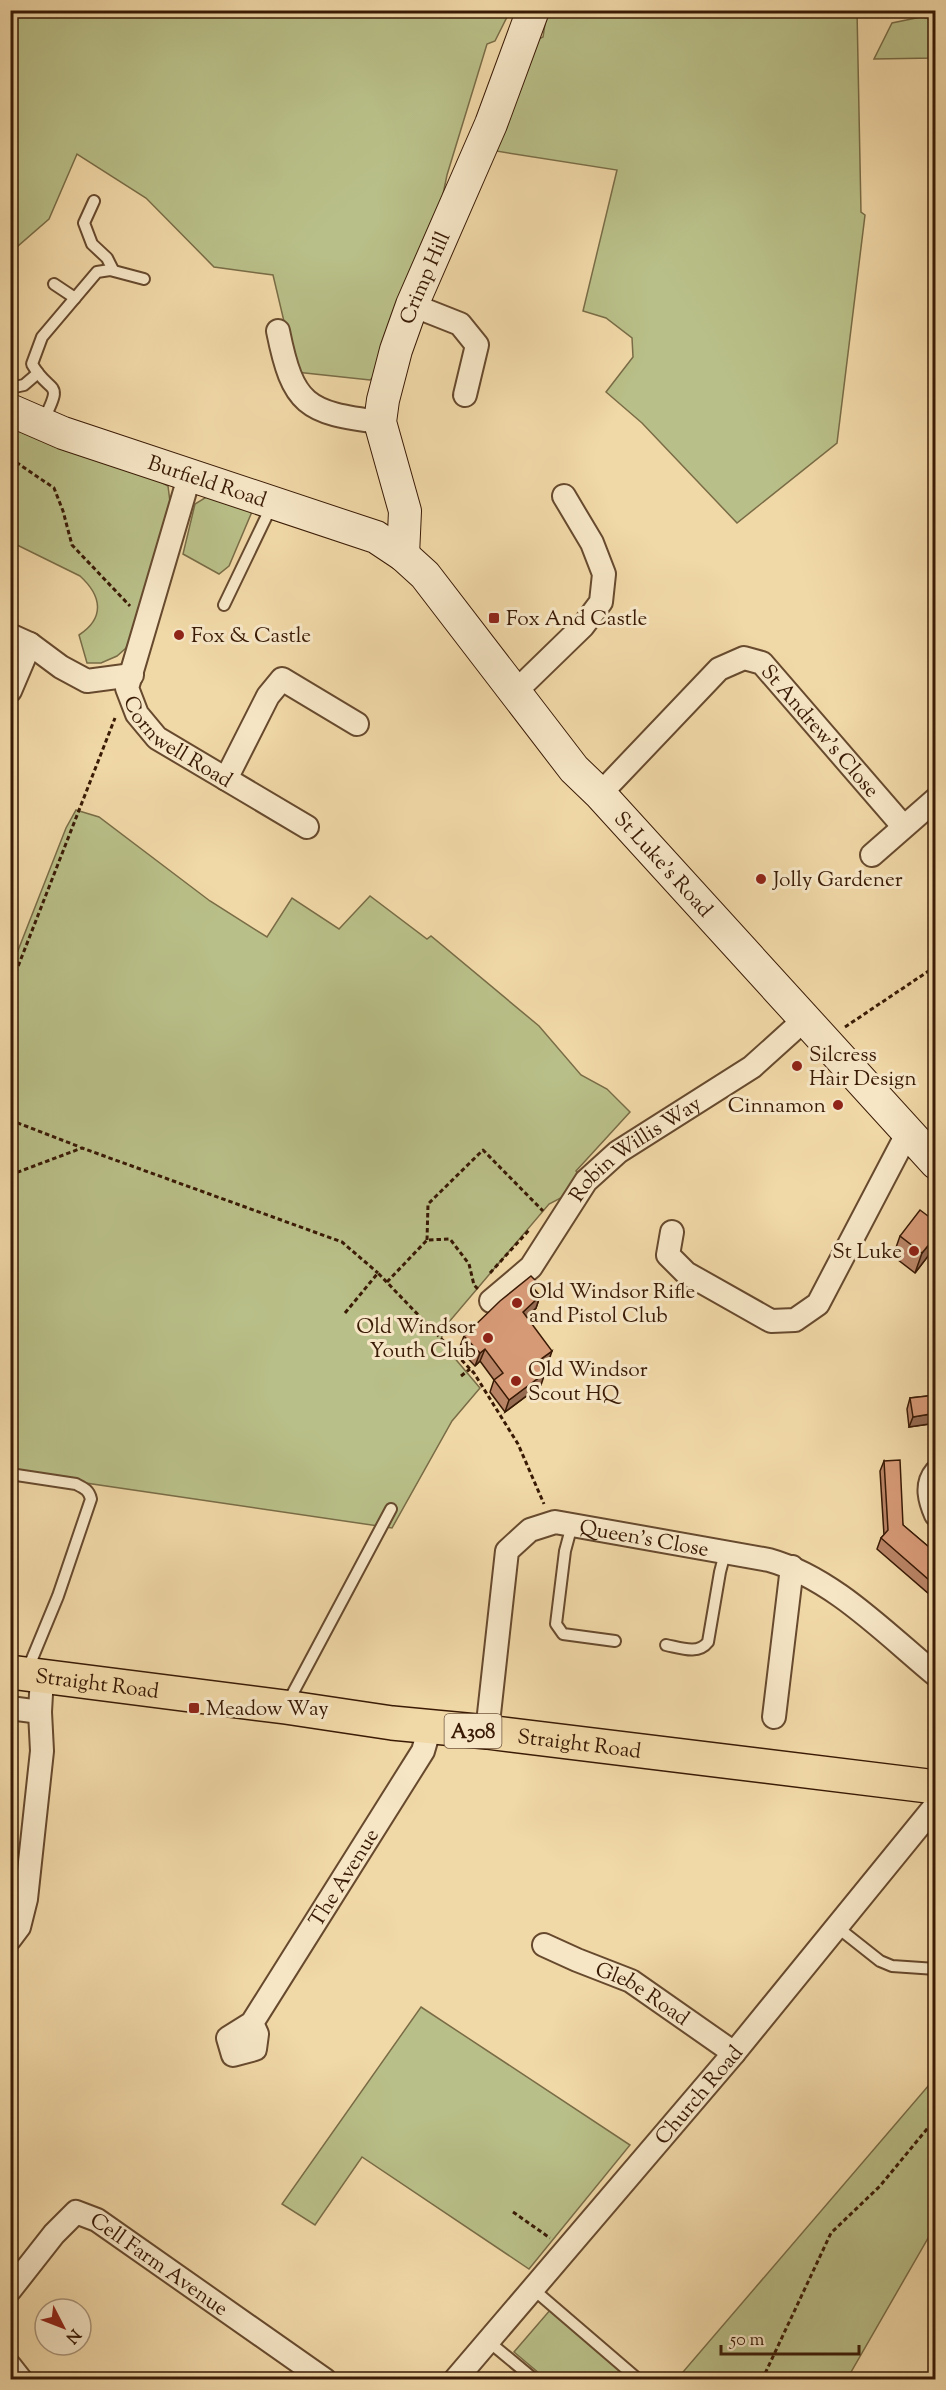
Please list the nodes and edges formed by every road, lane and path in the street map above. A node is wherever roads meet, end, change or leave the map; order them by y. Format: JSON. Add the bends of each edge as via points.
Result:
{"nodes":[{"id":1,"x":533,"y":10,"type":"edge"},
{"id":2,"x":94,"y":201,"type":"dead end"},
{"id":3,"x":113,"y":270,"type":"junction"},
{"id":4,"x":144,"y":279,"type":"dead end"},
{"id":5,"x":54,"y":284,"type":"dead end"},
{"id":6,"x":75,"y":298,"type":"junction"},
{"id":7,"x":412,"y":305,"type":"junction"},
{"id":8,"x":278,"y":331,"type":"dead end"},
{"id":9,"x":38,"y":374,"type":"junction"},
{"id":10,"x":10,"y":387,"type":"edge"},
{"id":11,"x":465,"y":395,"type":"dead end"},
{"id":12,"x":10,"y":411,"type":"edge"},
{"id":13,"x":380,"y":422,"type":"junction"},
{"id":14,"x":41,"y":424,"type":"junction"},
{"id":15,"x":10,"y":458,"type":"edge"},
{"id":16,"x":190,"y":474,"type":"junction"},
{"id":17,"x":564,"y":495,"type":"dead end"},
{"id":18,"x":273,"y":502,"type":"junction"},
{"id":19,"x":403,"y":555,"type":"junction"},
{"id":20,"x":224,"y":605,"type":"dead end"},
{"id":21,"x":146,"y":626,"type":"junction"},
{"id":22,"x":20,"y":639,"type":"edge"},
{"id":23,"x":130,"y":681,"type":"junction"},
{"id":24,"x":10,"y":691,"type":"edge"},
{"id":25,"x":514,"y":693,"type":"junction"},
{"id":26,"x":357,"y":724,"type":"dead end"},
{"id":27,"x":226,"y":779,"type":"junction"},
{"id":28,"x":600,"y":794,"type":"junction"},
{"id":29,"x":936,"y":799,"type":"edge"},
{"id":30,"x":903,"y":826,"type":"junction"},
{"id":31,"x":307,"y":827,"type":"dead end"},
{"id":32,"x":872,"y":855,"type":"dead end"},
{"id":33,"x":936,"y":966,"type":"edge"},
{"id":34,"x":10,"y":987,"type":"edge"},
{"id":35,"x":814,"y":1031,"type":"junction"},
{"id":36,"x":10,"y":1120,"type":"edge"},
{"id":37,"x":908,"y":1132,"type":"junction"},
{"id":38,"x":82,"y":1148,"type":"junction"},
{"id":39,"x":936,"y":1163,"type":"edge"},
{"id":40,"x":10,"y":1175,"type":"edge"},
{"id":41,"x":544,"y":1213,"type":"dead end"},
{"id":42,"x":672,"y":1232,"type":"dead end"},
{"id":43,"x":427,"y":1240,"type":"junction"},
{"id":44,"x":378,"y":1273,"type":"junction"},
{"id":45,"x":387,"y":1282,"type":"junction"},
{"id":46,"x":491,"y":1301,"type":"joint"},
{"id":47,"x":345,"y":1313,"type":"dead end"},
{"id":48,"x":470,"y":1369,"type":"junction"},
{"id":49,"x":461,"y":1376,"type":"dead end"},
{"id":50,"x":936,"y":1472,"type":"edge"},
{"id":51,"x":10,"y":1474,"type":"edge"},
{"id":52,"x":391,"y":1509,"type":"dead end"},
{"id":53,"x":936,"y":1515,"type":"edge"},
{"id":54,"x":562,"y":1524,"type":"junction"},
{"id":55,"x":725,"y":1553,"type":"junction"},
{"id":56,"x":792,"y":1567,"type":"junction"},
{"id":57,"x":615,"y":1641,"type":"dead end"},
{"id":58,"x":666,"y":1645,"type":"dead end"},
{"id":59,"x":26,"y":1674,"type":"edge"},
{"id":60,"x":936,"y":1675,"type":"edge"},
{"id":61,"x":285,"y":1707,"type":"junction"},
{"id":62,"x":10,"y":1708,"type":"edge"},
{"id":63,"x":40,"y":1712,"type":"junction"},
{"id":64,"x":774,"y":1717,"type":"dead end"},
{"id":65,"x":430,"y":1727,"type":"junction"},
{"id":66,"x":487,"y":1732,"type":"junction"},
{"id":67,"x":936,"y":1787,"type":"edge"},
{"id":68,"x":936,"y":1805,"type":"edge"},
{"id":69,"x":837,"y":1927,"type":"junction"},
{"id":70,"x":10,"y":1939,"type":"edge"},
{"id":71,"x":544,"y":1945,"type":"dead end"},
{"id":72,"x":936,"y":1969,"type":"edge"},
{"id":73,"x":252,"y":2023,"type":"dead end"},
{"id":74,"x":734,"y":2053,"type":"junction"},
{"id":75,"x":936,"y":2118,"type":"edge"},
{"id":76,"x":513,"y":2212,"type":"dead end"},
{"id":77,"x":567,"y":2249,"type":"junction"},
{"id":78,"x":533,"y":2289,"type":"junction"},
{"id":79,"x":10,"y":2290,"type":"edge"},
{"id":80,"x":488,"y":2341,"type":"junction"},
{"id":81,"x":10,"y":2366,"type":"edge"},
{"id":82,"x":21,"y":2379,"type":"edge"},
{"id":83,"x":325,"y":2379,"type":"edge"},
{"id":84,"x":455,"y":2379,"type":"edge"},
{"id":85,"x":535,"y":2379,"type":"edge"},
{"id":86,"x":639,"y":2379,"type":"edge"},
{"id":87,"x":762,"y":2379,"type":"edge"}],
"edges":[{"from":1,"to":7,"type":"main road","name":"Crimp Hill","via":[[491,124]]},
{"from":2,"to":3,"type":"lane","via":[[84,223],[92,244]]},
{"from":3,"to":4,"type":"lane"},
{"from":3,"to":6,"type":"lane","via":[[97,272]]},
{"from":5,"to":6,"type":"lane"},
{"from":6,"to":9,"type":"lane","via":[[42,337],[33,364]]},
{"from":7,"to":11,"type":"street","via":[[460,324],[477,345]]},
{"from":7,"to":13,"type":"main road","name":"Crimp Hill","via":[[396,350]]},
{"from":8,"to":13,"type":"street","via":[[290,378],[308,402],[317,410],[342,418]]},
{"from":9,"to":10,"type":"lane","via":[[24,385]]},
{"from":9,"to":14,"type":"lane","via":[[54,388],[55,394]]},
{"from":12,"to":14,"type":"main road","name":"Burfield Road"},
{"from":13,"to":19,"type":"main road","name":"Crimp Hill","via":[[405,512]]},
{"from":14,"to":16,"type":"main road","name":"Burfield Road"},
{"from":15,"to":21,"type":"path","via":[[54,488],[72,545]]},
{"from":16,"to":18,"type":"main road","name":"Burfield Road"},
{"from":16,"to":21,"type":"street","name":"Cornwell Road"},
{"from":17,"to":25,"type":"street","via":[[592,543],[604,574],[601,602],[583,626]]},
{"from":18,"to":19,"type":"main road","name":"Burfield Road","via":[[376,537]]},
{"from":18,"to":20,"type":"lane"},
{"from":19,"to":25,"type":"main road","name":"St Luke's Road","via":[[425,575]]},
{"from":21,"to":23,"type":"street","name":"Cornwell Road"},
{"from":22,"to":23,"type":"street","via":[[87,681]]},
{"from":22,"to":24,"type":"street"},
{"from":23,"to":27,"type":"street","name":"Cornwell Road","via":[[137,714],[158,738]]},
{"from":23,"to":34,"type":"path"},
{"from":25,"to":28,"type":"main road","name":"St Luke's Road","via":[[574,769]]},
{"from":26,"to":27,"type":"street","via":[[282,679],[268,696]]},
{"from":27,"to":31,"type":"street","name":"Cornwell Road"},
{"from":28,"to":30,"type":"street","name":"St Andrew's Close","via":[[719,669],[744,658],[762,663]]},
{"from":28,"to":35,"type":"main road","name":"St Luke's Road"},
{"from":29,"to":30,"type":"street"},
{"from":30,"to":32,"type":"street"},
{"from":33,"to":35,"type":"path"},
{"from":35,"to":37,"type":"main road","name":"St Luke's Road"},
{"from":35,"to":46,"type":"street","name":"Robin Willis Way","via":[[618,1152],[586,1181],[531,1267]]},
{"from":36,"to":38,"type":"path"},
{"from":37,"to":39,"type":"main road","name":"St Luke's Road"},
{"from":37,"to":42,"type":"street","via":[[818,1304],[795,1320],[771,1321],[686,1273],[668,1255]]},
{"from":38,"to":40,"type":"path"},
{"from":38,"to":44,"type":"path","via":[[342,1242]]},
{"from":41,"to":43,"type":"path","via":[[483,1150],[428,1204]]},
{"from":43,"to":45,"type":"path"},
{"from":43,"to":46,"type":"path","via":[[450,1239],[469,1264],[474,1285]]},
{"from":44,"to":45,"type":"path"},
{"from":44,"to":47,"type":"path"},
{"from":45,"to":48,"type":"path"},
{"from":48,"to":49,"type":"path"},
{"from":48,"to":54,"type":"path"},
{"from":50,"to":53,"type":"street","via":[[930,1479],[929,1497]]},
{"from":51,"to":59,"type":"lane","via":[[76,1484],[90,1493],[91,1499]]},
{"from":52,"to":61,"type":"lane"},
{"from":54,"to":55,"type":"street","name":"Queen's Close"},
{"from":54,"to":57,"type":"lane","via":[[565,1551],[556,1624],[563,1634]]},
{"from":54,"to":66,"type":"street","name":"Queen's Close","via":[[530,1530],[507,1551]]},
{"from":55,"to":56,"type":"street","name":"Queen's Close"},
{"from":55,"to":58,"type":"lane","via":[[708,1642],[695,1651]]},
{"from":56,"to":60,"type":"street","name":"Queen's Close","via":[[841,1597]]},
{"from":56,"to":64,"type":"street"},
{"from":59,"to":61,"type":"main road","name":"Straight Road","number":"A308"},
{"from":59,"to":63,"type":"street"},
{"from":61,"to":65,"type":"main road","name":"Straight Road","number":"A308"},
{"from":62,"to":63,"type":"street"},
{"from":63,"to":70,"type":"street","via":[[42,1751],[26,1899],[19,1927]]},
{"from":65,"to":66,"type":"main road","name":"Straight Road","number":"A308"},
{"from":65,"to":73,"type":"street","name":"The Avenue","via":[[423,1751]]},
{"from":66,"to":67,"type":"main road","name":"Straight Road","number":"A308"},
{"from":68,"to":69,"type":"street","name":"Church Road"},
{"from":69,"to":72,"type":"lane","via":[[880,1961],[892,1966]]},
{"from":69,"to":74,"type":"street","name":"Church Road"},
{"from":71,"to":74,"type":"street","name":"Glebe Road","via":[[632,1981]]},
{"from":74,"to":77,"type":"street","name":"Church Road"},
{"from":75,"to":87,"type":"path","via":[[880,2186],[831,2233]]},
{"from":76,"to":77,"type":"path"},
{"from":77,"to":78,"type":"street","name":"Church Road"},
{"from":78,"to":80,"type":"street","name":"Church Road"},
{"from":78,"to":86,"type":"lane"},
{"from":79,"to":83,"type":"street","name":"Cell Farm Avenue","via":[[76,2212],[98,2220]]},
{"from":80,"to":84,"type":"street","name":"Church Road"},
{"from":80,"to":85,"type":"lane"},
{"from":81,"to":82,"type":"street"}]}
